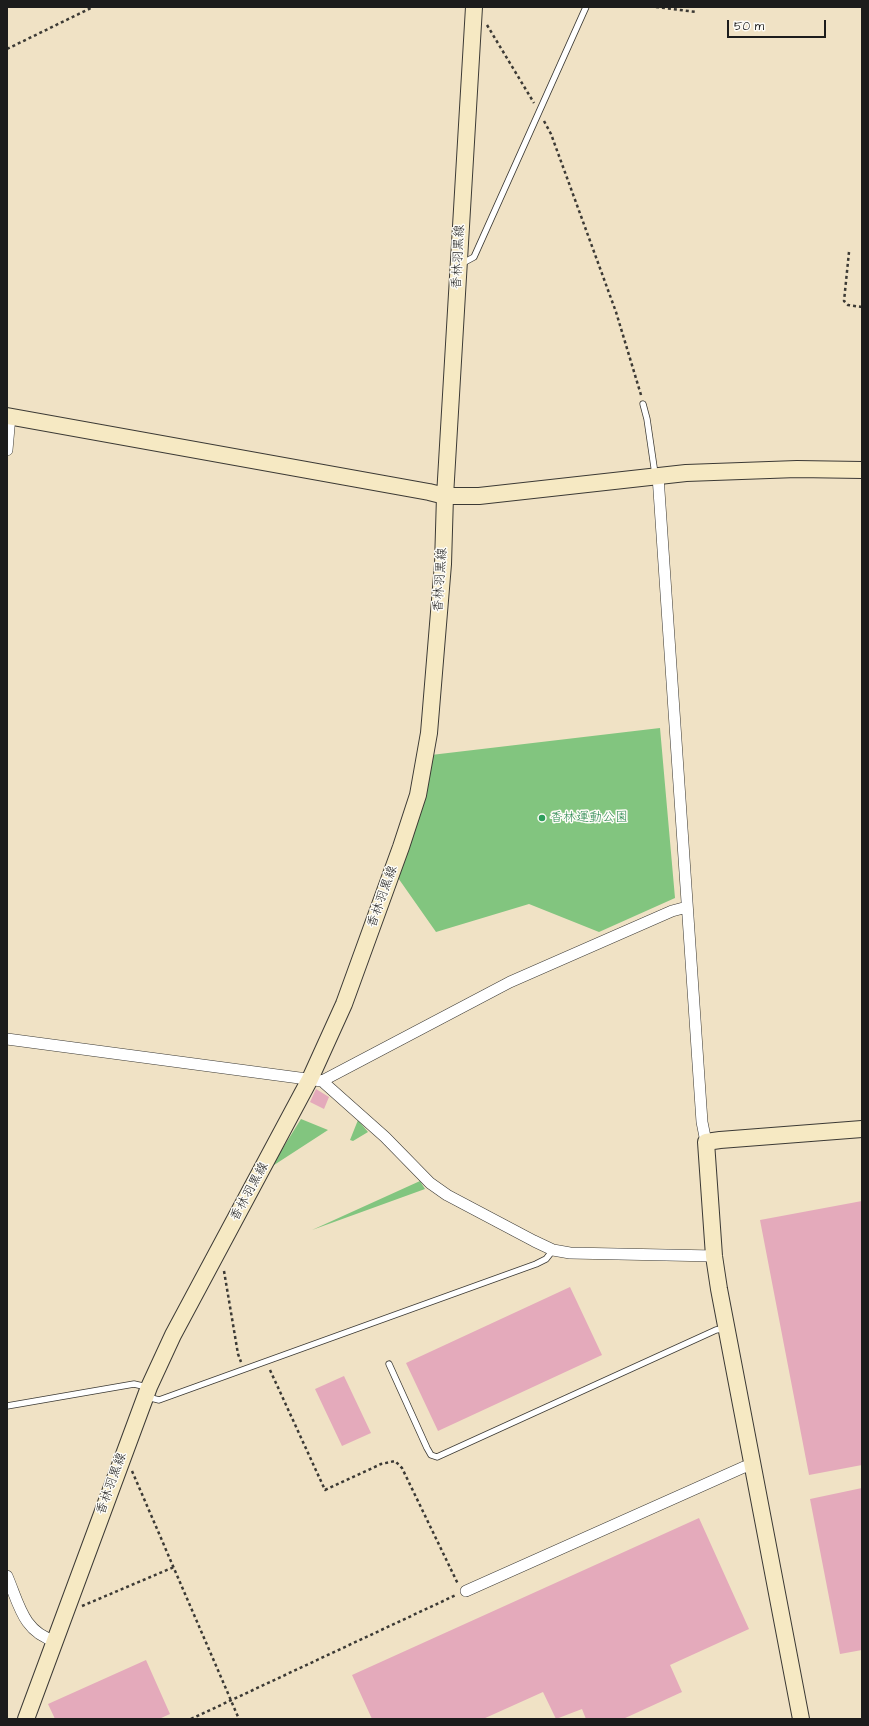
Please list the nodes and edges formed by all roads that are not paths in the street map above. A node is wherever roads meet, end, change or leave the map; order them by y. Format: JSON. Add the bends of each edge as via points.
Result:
{"nodes":[{"id":1,"x":586,"y":7,"type":"edge"},
{"id":2,"x":474,"y":8,"type":"edge"},
{"id":3,"x":459,"y":265,"type":"junction"},
{"id":4,"x":643,"y":404,"type":"road end"},
{"id":5,"x":8,"y":416,"type":"edge"},
{"id":6,"x":7,"y":450,"type":"edge"},
{"id":7,"x":862,"y":470,"type":"edge"},
{"id":8,"x":656,"y":476,"type":"junction"},
{"id":9,"x":445,"y":496,"type":"junction"},
{"id":10,"x":687,"y":908,"type":"junction"},
{"id":11,"x":7,"y":1040,"type":"edge"},
{"id":12,"x":316,"y":1080,"type":"junction"},
{"id":13,"x":862,"y":1129,"type":"edge"},
{"id":14,"x":706,"y":1142,"type":"junction"},
{"id":15,"x":553,"y":1250,"type":"junction"},
{"id":16,"x":714,"y":1256,"type":"junction"},
{"id":17,"x":726,"y":1328,"type":"junction"},
{"id":18,"x":390,"y":1364,"type":"dead end"},
{"id":19,"x":148,"y":1392,"type":"junction"},
{"id":20,"x":7,"y":1406,"type":"edge"},
{"id":21,"x":754,"y":1466,"type":"junction"},
{"id":22,"x":7,"y":1576,"type":"edge"},
{"id":23,"x":466,"y":1591,"type":"road end"},
{"id":24,"x":55,"y":1641,"type":"junction"},
{"id":25,"x":26,"y":1719,"type":"edge"},
{"id":26,"x":801,"y":1719,"type":"edge"}],
"edges":[{"from":1,"to":3,"type":"lane","via":[[474,257]]},
{"from":2,"to":3,"type":"main road","name":"香林羽黒線"},
{"from":3,"to":9,"type":"main road","name":"香林羽黒線"},
{"from":4,"to":8,"type":"lane"},
{"from":5,"to":6,"type":"street"},
{"from":5,"to":9,"type":"main road"},
{"from":7,"to":8,"type":"main road","via":[[731,471]]},
{"from":8,"to":9,"type":"main road","via":[[479,496]]},
{"from":8,"to":10,"type":"street"},
{"from":9,"to":12,"type":"main road","name":"香林羽黒線","via":[[443,564],[429,733],[418,795]]},
{"from":10,"to":12,"type":"street","via":[[672,911],[545,965]]},
{"from":10,"to":14,"type":"street","via":[[702,1122]]},
{"from":11,"to":12,"type":"street"},
{"from":12,"to":15,"type":"street","via":[[385,1137],[436,1187],[507,1228]]},
{"from":12,"to":19,"type":"main road","name":"香林羽黒線","via":[[173,1335]]},
{"from":13,"to":14,"type":"main road"},
{"from":14,"to":16,"type":"main road"},
{"from":15,"to":16,"type":"street","via":[[570,1254]]},
{"from":15,"to":19,"type":"lane","via":[[546,1259],[536,1264],[159,1400]]},
{"from":16,"to":17,"type":"main road"},
{"from":17,"to":18,"type":"lane","via":[[716,1330],[437,1457],[431,1455],[427,1448]]},
{"from":17,"to":21,"type":"main road"},
{"from":19,"to":20,"type":"lane","via":[[134,1384]]},
{"from":19,"to":24,"type":"main road","name":"香林羽黒線"},
{"from":21,"to":23,"type":"street","via":[[744,1467]]},
{"from":21,"to":26,"type":"main road"},
{"from":22,"to":24,"type":"street","via":[[33,1630],[44,1638]]},
{"from":24,"to":25,"type":"main road","name":"香林羽黒線"}]}
